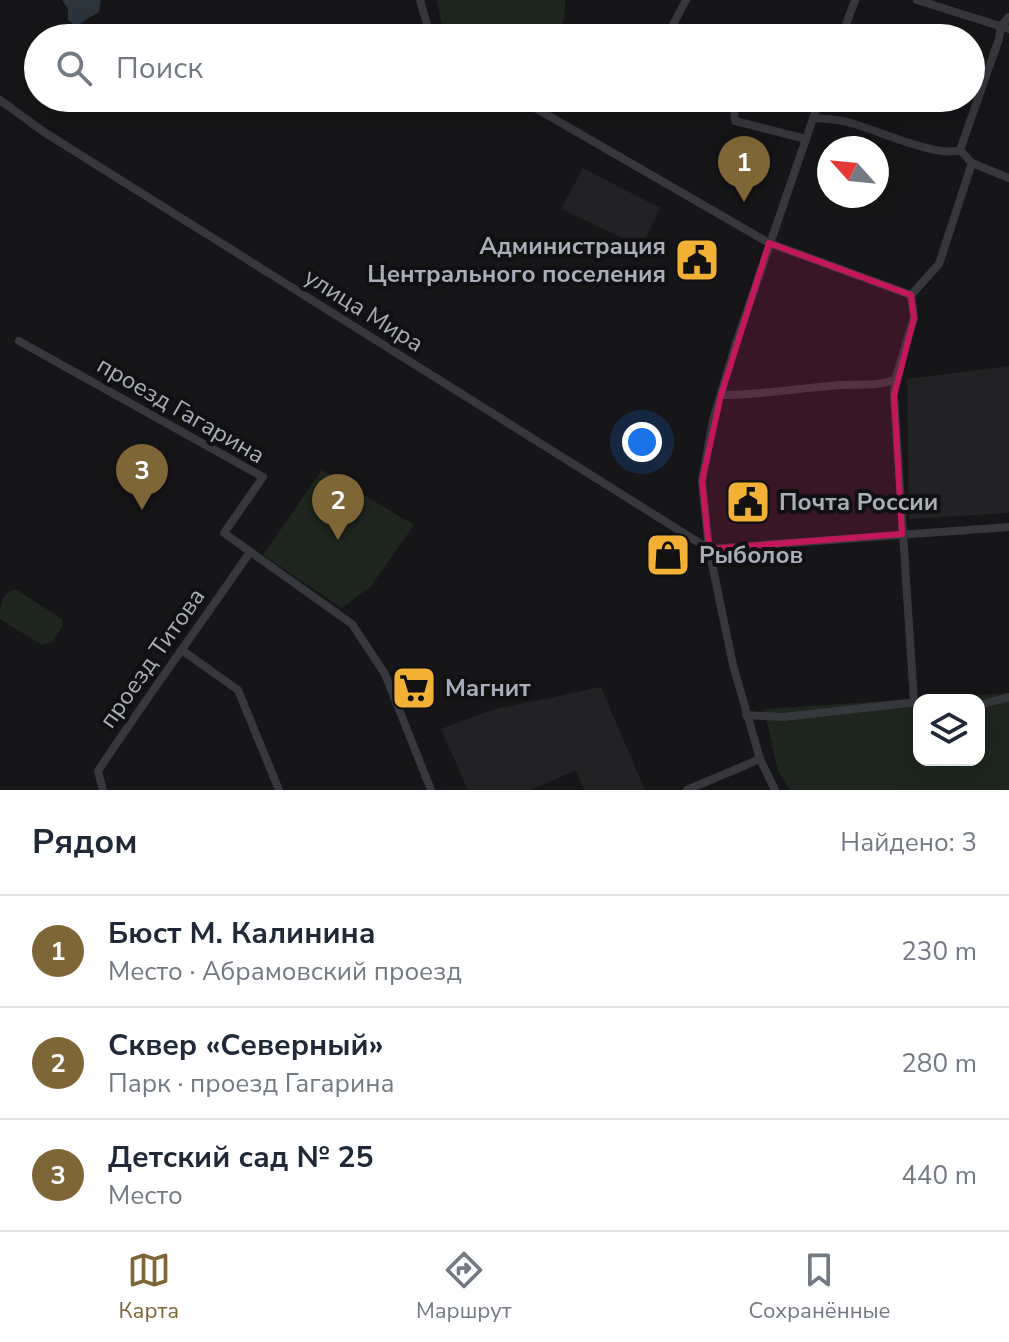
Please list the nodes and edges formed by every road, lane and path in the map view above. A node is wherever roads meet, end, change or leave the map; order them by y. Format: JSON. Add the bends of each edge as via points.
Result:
{"nodes":[{"id":1,"x":420,"y":0,"type":"edge"},
{"id":2,"x":686,"y":0,"type":"edge"},
{"id":3,"x":855,"y":0,"type":"edge"},
{"id":4,"x":917,"y":0,"type":"edge"},
{"id":5,"x":1009,"y":17,"type":"edge"},
{"id":6,"x":427,"y":24,"type":"edge"},
{"id":7,"x":673,"y":24,"type":"edge"},
{"id":8,"x":846,"y":24,"type":"edge"},
{"id":9,"x":1005,"y":28,"type":"edge"},
{"id":10,"x":985,"y":79,"type":"edge"},
{"id":11,"x":0,"y":100,"type":"edge"},
{"id":12,"x":542,"y":112,"type":"edge"},
{"id":13,"x":734,"y":112,"type":"edge"},
{"id":14,"x":815,"y":112,"type":"edge"},
{"id":15,"x":973,"y":112,"type":"edge"},
{"id":16,"x":813,"y":118,"type":"junction"},
{"id":17,"x":806,"y":139,"type":"junction"},
{"id":18,"x":960,"y":150,"type":"junction"},
{"id":19,"x":972,"y":163,"type":"junction"},
{"id":20,"x":1009,"y":178,"type":"edge"},
{"id":21,"x":769,"y":243,"type":"junction"},
{"id":22,"x":911,"y":295,"type":"junction"},
{"id":23,"x":19,"y":341,"type":"dead end"},
{"id":24,"x":895,"y":380,"type":"junction"},
{"id":25,"x":721,"y":395,"type":"junction"},
{"id":26,"x":1009,"y":527,"type":"edge"},
{"id":27,"x":902,"y":534,"type":"junction"},
{"id":28,"x":709,"y":549,"type":"junction"},
{"id":29,"x":250,"y":552,"type":"junction"},
{"id":30,"x":183,"y":651,"type":"junction"},
{"id":31,"x":915,"y":694,"type":"edge"},
{"id":32,"x":1009,"y":697,"type":"edge"},
{"id":33,"x":913,"y":702,"type":"edge"},
{"id":34,"x":985,"y":703,"type":"edge"},
{"id":35,"x":746,"y":715,"type":"junction"},
{"id":36,"x":760,"y":759,"type":"junction"},
{"id":37,"x":103,"y":790,"type":"edge"},
{"id":38,"x":279,"y":790,"type":"edge"},
{"id":39,"x":431,"y":790,"type":"edge"},
{"id":40,"x":687,"y":790,"type":"edge"},
{"id":41,"x":775,"y":790,"type":"edge"}],
"edges":[{"from":1,"to":6,"type":"street"},
{"from":2,"to":7,"type":"street"},
{"from":3,"to":8,"type":"street"},
{"from":4,"to":9,"type":"street"},
{"from":5,"to":9,"type":"street"},
{"from":9,"to":10,"type":"street"},
{"from":11,"to":28,"type":"street","name":"улица Мира"},
{"from":12,"to":21,"type":"street"},
{"from":13,"to":17,"type":"street","via":[[735,121]]},
{"from":14,"to":16,"type":"street"},
{"from":15,"to":18,"type":"street"},
{"from":16,"to":17,"type":"street"},
{"from":16,"to":18,"type":"street","via":[[849,122],[922,148]]},
{"from":17,"to":21,"type":"street"},
{"from":18,"to":19,"type":"street"},
{"from":19,"to":20,"type":"street"},
{"from":19,"to":22,"type":"street","via":[[939,264]]},
{"from":21,"to":22,"type":"street"},
{"from":21,"to":25,"type":"street"},
{"from":22,"to":24,"type":"street","via":[[914,318]]},
{"from":23,"to":29,"type":"street","name":"проезд Гагарина","via":[[263,477],[224,533]]},
{"from":24,"to":25,"type":"street"},
{"from":24,"to":27,"type":"street"},
{"from":25,"to":28,"type":"street","via":[[702,481]]},
{"from":26,"to":27,"type":"street"},
{"from":27,"to":28,"type":"street"},
{"from":27,"to":31,"type":"street"},
{"from":28,"to":35,"type":"street"},
{"from":29,"to":30,"type":"street","name":"проезд Титова"},
{"from":29,"to":39,"type":"street","name":"проезд Гагарина","via":[[352,624],[385,674]]},
{"from":30,"to":37,"type":"street","name":"проезд Титова","via":[[98,771]]},
{"from":30,"to":38,"type":"street","via":[[238,690]]},
{"from":32,"to":34,"type":"street"},
{"from":33,"to":35,"type":"street","via":[[784,717]]},
{"from":35,"to":36,"type":"street"},
{"from":36,"to":40,"type":"street"},
{"from":36,"to":41,"type":"street"}]}
